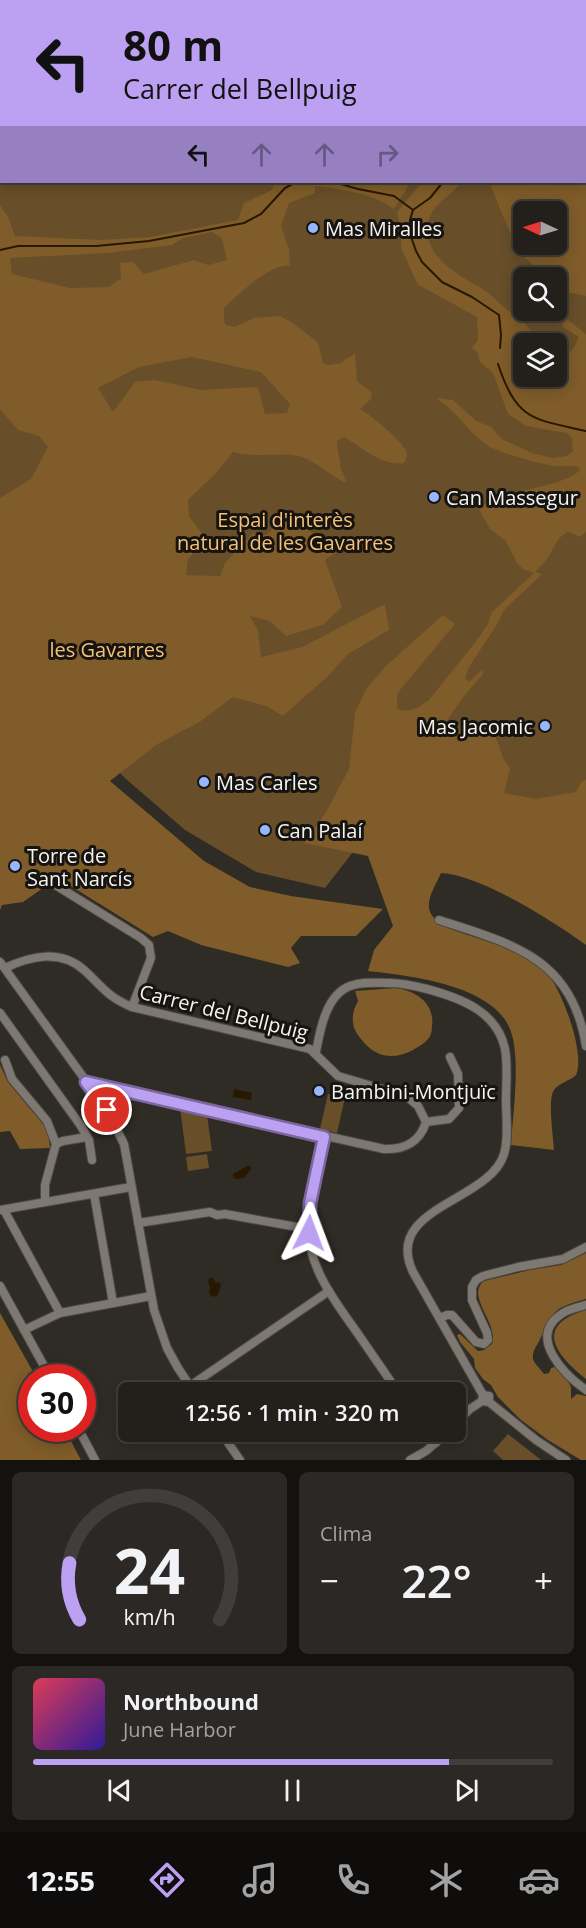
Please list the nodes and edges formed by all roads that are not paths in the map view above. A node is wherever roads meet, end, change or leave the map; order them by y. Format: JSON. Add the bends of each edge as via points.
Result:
{"nodes":[{"id":1,"x":57,"y":886,"type":"dead end"},
{"id":2,"x":439,"y":920,"type":"dead end"},
{"id":3,"x":2,"y":965,"type":"edge"},
{"id":4,"x":132,"y":1007,"type":"junction"},
{"id":5,"x":0,"y":1012,"type":"edge"},
{"id":6,"x":586,"y":1046,"type":"edge"},
{"id":7,"x":316,"y":1052,"type":"junction"},
{"id":8,"x":450,"y":1057,"type":"dead end"},
{"id":9,"x":6,"y":1060,"type":"dead end"},
{"id":10,"x":86,"y":1082,"type":"junction"},
{"id":11,"x":426,"y":1122,"type":"junction"},
{"id":12,"x":87,"y":1137,"type":"junction"},
{"id":13,"x":324,"y":1137,"type":"junction"},
{"id":14,"x":56,"y":1144,"type":"junction"},
{"id":15,"x":92,"y":1160,"type":"dead end"},
{"id":16,"x":131,"y":1187,"type":"junction"},
{"id":17,"x":94,"y":1194,"type":"junction"},
{"id":18,"x":45,"y":1202,"type":"junction"},
{"id":19,"x":2,"y":1210,"type":"edge"},
{"id":20,"x":138,"y":1223,"type":"junction"},
{"id":21,"x":308,"y":1229,"type":"junction"},
{"id":22,"x":586,"y":1247,"type":"edge"},
{"id":23,"x":0,"y":1286,"type":"edge"},
{"id":24,"x":329,"y":1291,"type":"junction"},
{"id":25,"x":151,"y":1296,"type":"junction"},
{"id":26,"x":113,"y":1303,"type":"junction"},
{"id":27,"x":586,"y":1305,"type":"edge"},
{"id":28,"x":60,"y":1313,"type":"junction"},
{"id":29,"x":440,"y":1318,"type":"junction"},
{"id":30,"x":24,"y":1330,"type":"junction"},
{"id":31,"x":43,"y":1364,"type":"edge"},
{"id":32,"x":188,"y":1382,"type":"edge"},
{"id":33,"x":202,"y":1382,"type":"edge"},
{"id":34,"x":391,"y":1382,"type":"edge"},
{"id":35,"x":586,"y":1390,"type":"edge"},
{"id":36,"x":485,"y":1399,"type":"junction"},
{"id":37,"x":466,"y":1413,"type":"edge"},
{"id":38,"x":85,"y":1442,"type":"edge"},
{"id":39,"x":228,"y":1442,"type":"edge"},
{"id":40,"x":436,"y":1443,"type":"edge"},
{"id":41,"x":95,"y":1460,"type":"edge"},
{"id":42,"x":240,"y":1460,"type":"edge"},
{"id":43,"x":410,"y":1460,"type":"edge"},
{"id":44,"x":566,"y":1460,"type":"edge"}],
"edges":[{"from":1,"to":4,"type":"street","via":[[149,945],[152,958]]},
{"from":2,"to":6,"type":"street","via":[[503,942],[543,963],[574,1003]]},
{"from":3,"to":4,"type":"street","name":"Carrer del Bellpuig","via":[[41,957],[69,960],[106,993]]},
{"from":3,"to":10,"type":"street"},
{"from":4,"to":7,"type":"street","name":"Carrer del Bellpuig"},
{"from":5,"to":12,"type":"street"},
{"from":7,"to":11,"type":"street","name":"Carrer del Bellpuig","via":[[338,1076],[406,1096],[418,1106]]},
{"from":7,"to":29,"type":"street","via":[[323,1022],[335,998],[345,988],[367,983],[406,984],[461,999],[489,1019],[500,1036],[506,1077],[506,1146],[501,1162],[490,1177],[428,1215],[415,1230],[407,1251],[413,1272]]},
{"from":8,"to":11,"type":"street","via":[[460,1083],[459,1108],[449,1119]]},
{"from":9,"to":14,"type":"street","via":[[12,1079],[47,1121]]},
{"from":10,"to":13,"type":"street"},
{"from":10,"to":16,"type":"street","via":[[122,1138]]},
{"from":11,"to":13,"type":"street","via":[[417,1138],[399,1149]]},
{"from":12,"to":14,"type":"street"},
{"from":12,"to":15,"type":"street"},
{"from":13,"to":21,"type":"street"},
{"from":14,"to":18,"type":"street","via":[[45,1185]]},
{"from":16,"to":17,"type":"street"},
{"from":16,"to":20,"type":"street"},
{"from":17,"to":18,"type":"street"},
{"from":17,"to":26,"type":"street"},
{"from":18,"to":19,"type":"street"},
{"from":19,"to":28,"type":"street"},
{"from":20,"to":21,"type":"street","via":[[210,1212]]},
{"from":20,"to":25,"type":"street"},
{"from":21,"to":24,"type":"street","via":[[313,1256]]},
{"from":22,"to":29,"type":"street","via":[[563,1259],[476,1280],[471,1296],[488,1333],[484,1344],[472,1339],[452,1315]]},
{"from":23,"to":30,"type":"street"},
{"from":24,"to":33,"type":"street"},
{"from":24,"to":34,"type":"street"},
{"from":25,"to":26,"type":"street"},
{"from":25,"to":32,"type":"street","via":[[167,1348]]},
{"from":26,"to":28,"type":"street"},
{"from":27,"to":35,"type":"street","via":[[560,1315],[547,1338],[557,1362]]},
{"from":28,"to":30,"type":"street"},
{"from":29,"to":36,"type":"street"},
{"from":30,"to":31,"type":"street"},
{"from":36,"to":37,"type":"street"},
{"from":36,"to":44,"type":"street"},
{"from":38,"to":41,"type":"street"},
{"from":39,"to":42,"type":"street"},
{"from":40,"to":43,"type":"street"}]}
